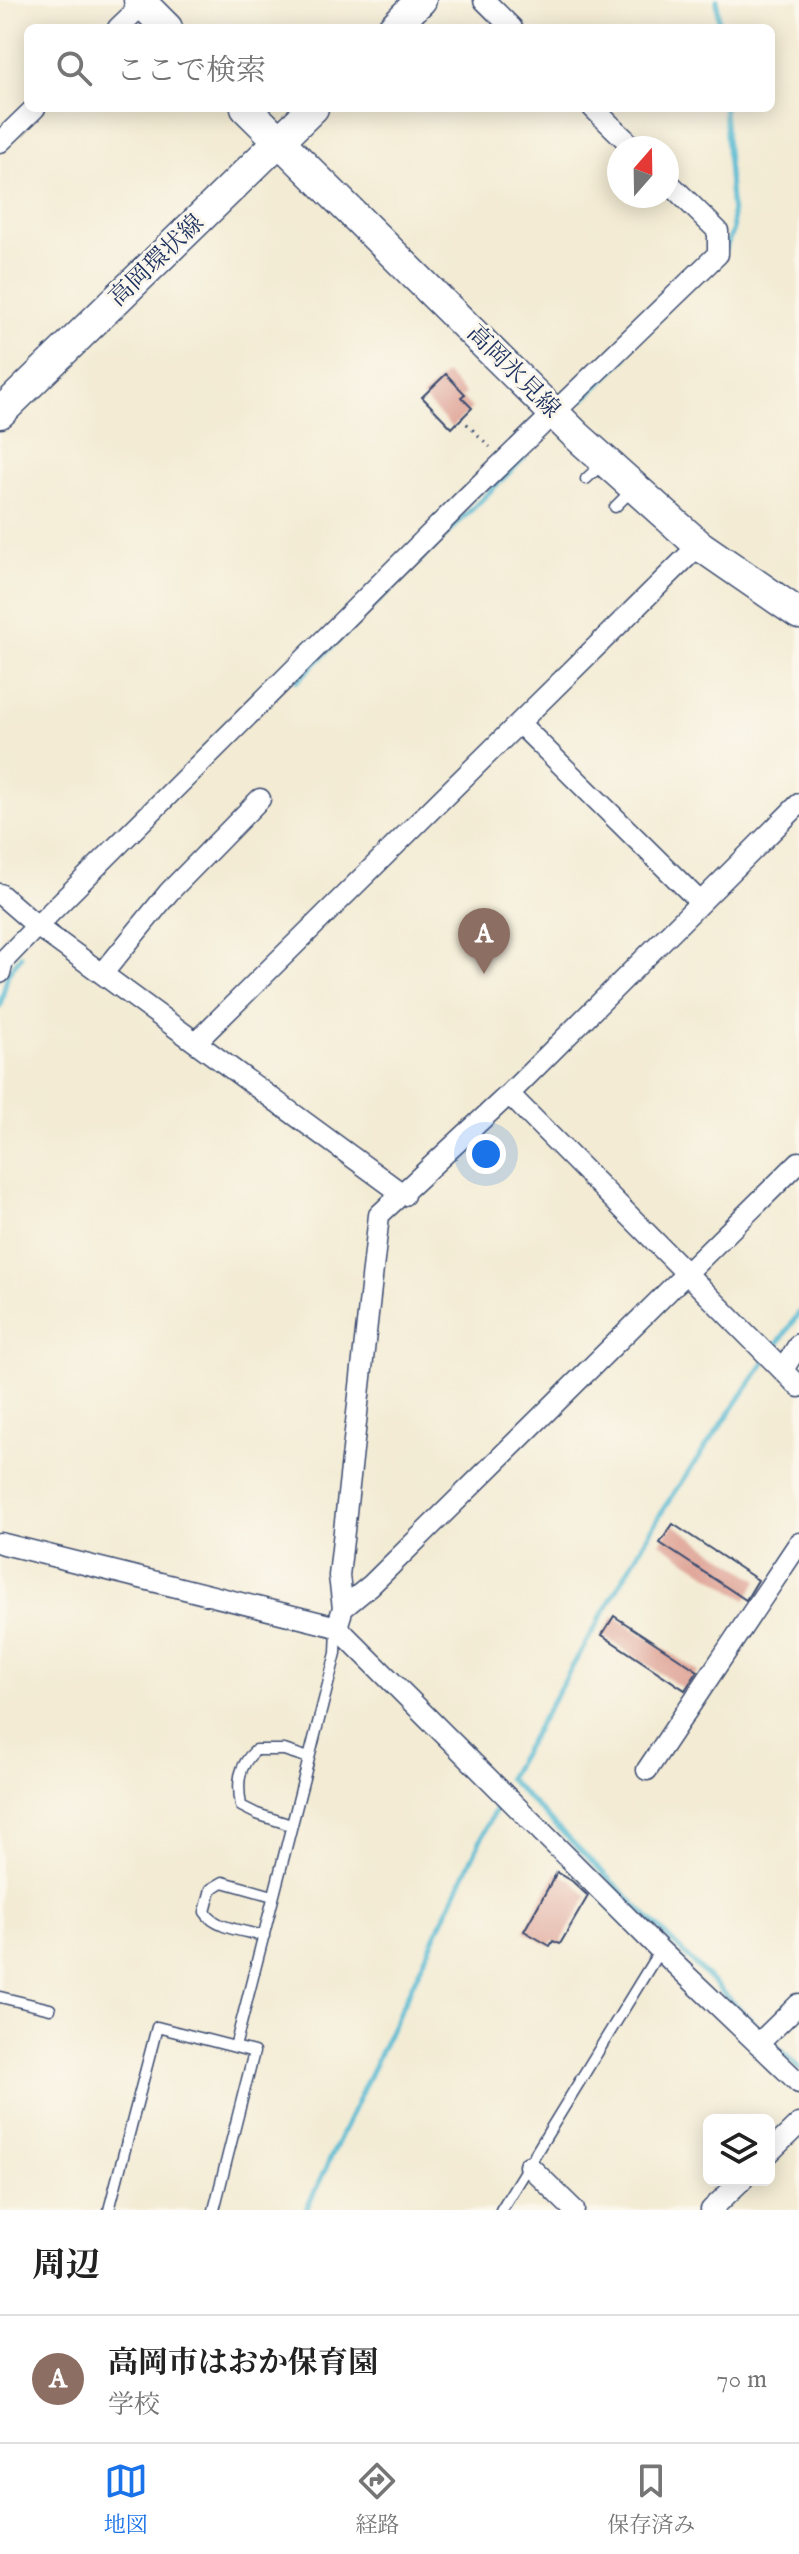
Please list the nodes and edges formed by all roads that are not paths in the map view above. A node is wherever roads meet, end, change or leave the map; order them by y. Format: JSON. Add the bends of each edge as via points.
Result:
{"nodes":[{"id":1,"x":421,"y":0,"type":"edge"},
{"id":2,"x":484,"y":0,"type":"edge"},
{"id":3,"x":141,"y":2,"type":"edge"},
{"id":4,"x":122,"y":24,"type":"edge"},
{"id":5,"x":163,"y":24,"type":"edge"},
{"id":6,"x":397,"y":24,"type":"edge"},
{"id":7,"x":508,"y":24,"type":"edge"},
{"id":8,"x":31,"y":112,"type":"edge"},
{"id":9,"x":250,"y":112,"type":"edge"},
{"id":10,"x":309,"y":112,"type":"edge"},
{"id":11,"x":597,"y":112,"type":"edge"},
{"id":12,"x":622,"y":136,"type":"edge"},
{"id":13,"x":0,"y":142,"type":"edge"},
{"id":14,"x":279,"y":142,"type":"junction"},
{"id":15,"x":679,"y":193,"type":"edge"},
{"id":16,"x":0,"y":413,"type":"edge"},
{"id":17,"x":554,"y":413,"type":"junction"},
{"id":18,"x":699,"y":545,"type":"junction"},
{"id":19,"x":799,"y":614,"type":"edge"},
{"id":20,"x":519,"y":723,"type":"junction"},
{"id":21,"x":260,"y":799,"type":"dead end"},
{"id":22,"x":799,"y":804,"type":"edge"},
{"id":23,"x":0,"y":894,"type":"edge"},
{"id":24,"x":700,"y":902,"type":"junction"},
{"id":25,"x":38,"y":926,"type":"junction"},
{"id":26,"x":0,"y":973,"type":"edge"},
{"id":27,"x":103,"y":973,"type":"junction"},
{"id":28,"x":196,"y":1042,"type":"junction"},
{"id":29,"x":509,"y":1094,"type":"junction"},
{"id":30,"x":799,"y":1162,"type":"edge"},
{"id":31,"x":404,"y":1195,"type":"junction"},
{"id":32,"x":686,"y":1272,"type":"junction"},
{"id":33,"x":799,"y":1344,"type":"edge"},
{"id":34,"x":776,"y":1363,"type":"junction"},
{"id":35,"x":799,"y":1387,"type":"edge"},
{"id":36,"x":0,"y":1543,"type":"edge"},
{"id":37,"x":799,"y":1543,"type":"edge"},
{"id":38,"x":340,"y":1617,"type":"junction"},
{"id":39,"x":309,"y":1758,"type":"junction"},
{"id":40,"x":647,"y":1770,"type":"dead end"},
{"id":41,"x":291,"y":1825,"type":"junction"},
{"id":42,"x":273,"y":1896,"type":"junction"},
{"id":43,"x":264,"y":1936,"type":"junction"},
{"id":44,"x":660,"y":1950,"type":"junction"},
{"id":45,"x":0,"y":1997,"type":"edge"},
{"id":46,"x":799,"y":2004,"type":"edge"},
{"id":47,"x":50,"y":2009,"type":"dead end"},
{"id":48,"x":758,"y":2044,"type":"junction"},
{"id":49,"x":235,"y":2047,"type":"junction"},
{"id":50,"x":799,"y":2083,"type":"edge"},
{"id":51,"x":799,"y":2124,"type":"edge"},
{"id":52,"x":775,"y":2147,"type":"edge"},
{"id":53,"x":529,"y":2166,"type":"junction"},
{"id":54,"x":736,"y":2186,"type":"edge"},
{"id":55,"x":109,"y":2210,"type":"edge"},
{"id":56,"x":214,"y":2210,"type":"edge"},
{"id":57,"x":501,"y":2210,"type":"edge"},
{"id":58,"x":574,"y":2210,"type":"edge"},
{"id":59,"x":711,"y":2210,"type":"edge"}],
"edges":[{"from":1,"to":6,"type":"main road"},
{"from":2,"to":7,"type":"street"},
{"from":3,"to":4,"type":"street"},
{"from":3,"to":5,"type":"main road"},
{"from":8,"to":13,"type":"street"},
{"from":9,"to":14,"type":"main road","name":"高岡氷見線"},
{"from":10,"to":14,"type":"main road","name":"高岡環状線"},
{"from":11,"to":12,"type":"street"},
{"from":14,"to":16,"type":"main road","name":"高岡環状線"},
{"from":14,"to":17,"type":"main road","name":"高岡氷見線"},
{"from":15,"to":17,"type":"street","via":[[718,231],[718,254]]},
{"from":17,"to":18,"type":"main road","name":"高岡氷見線","via":[[596,470],[625,497]]},
{"from":17,"to":25,"type":"street","via":[[457,503]]},
{"from":18,"to":19,"type":"main road","name":"高岡氷見線"},
{"from":18,"to":20,"type":"street"},
{"from":20,"to":24,"type":"street"},
{"from":20,"to":28,"type":"street"},
{"from":21,"to":27,"type":"street","via":[[169,892]]},
{"from":22,"to":24,"type":"street"},
{"from":23,"to":25,"type":"street"},
{"from":24,"to":29,"type":"street"},
{"from":25,"to":26,"type":"street","via":[[3,961]]},
{"from":25,"to":27,"type":"street"},
{"from":27,"to":28,"type":"street"},
{"from":28,"to":31,"type":"street"},
{"from":29,"to":31,"type":"street"},
{"from":29,"to":32,"type":"street"},
{"from":30,"to":32,"type":"street"},
{"from":31,"to":38,"type":"street","via":[[379,1215],[339,1576]]},
{"from":32,"to":34,"type":"street"},
{"from":32,"to":38,"type":"street"},
{"from":33,"to":34,"type":"street"},
{"from":34,"to":35,"type":"street"},
{"from":36,"to":38,"type":"street"},
{"from":37,"to":40,"type":"street"},
{"from":38,"to":39,"type":"lane"},
{"from":38,"to":44,"type":"street","via":[[524,1816]]},
{"from":39,"to":41,"type":"lane"},
{"from":39,"to":41,"type":"lane","via":[[284,1750],[256,1750],[241,1767],[241,1806]]},
{"from":41,"to":42,"type":"lane"},
{"from":42,"to":43,"type":"lane"},
{"from":42,"to":43,"type":"lane","via":[[223,1882],[211,1889],[205,1912],[220,1924]]},
{"from":43,"to":49,"type":"lane"},
{"from":44,"to":48,"type":"street"},
{"from":44,"to":53,"type":"lane"},
{"from":45,"to":47,"type":"lane"},
{"from":46,"to":48,"type":"street"},
{"from":48,"to":50,"type":"street"},
{"from":49,"to":55,"type":"lane","via":[[157,2027]]},
{"from":49,"to":56,"type":"lane","via":[[254,2052]]},
{"from":51,"to":52,"type":"street"},
{"from":53,"to":57,"type":"lane"},
{"from":53,"to":58,"type":"street"},
{"from":54,"to":59,"type":"street"}]}
